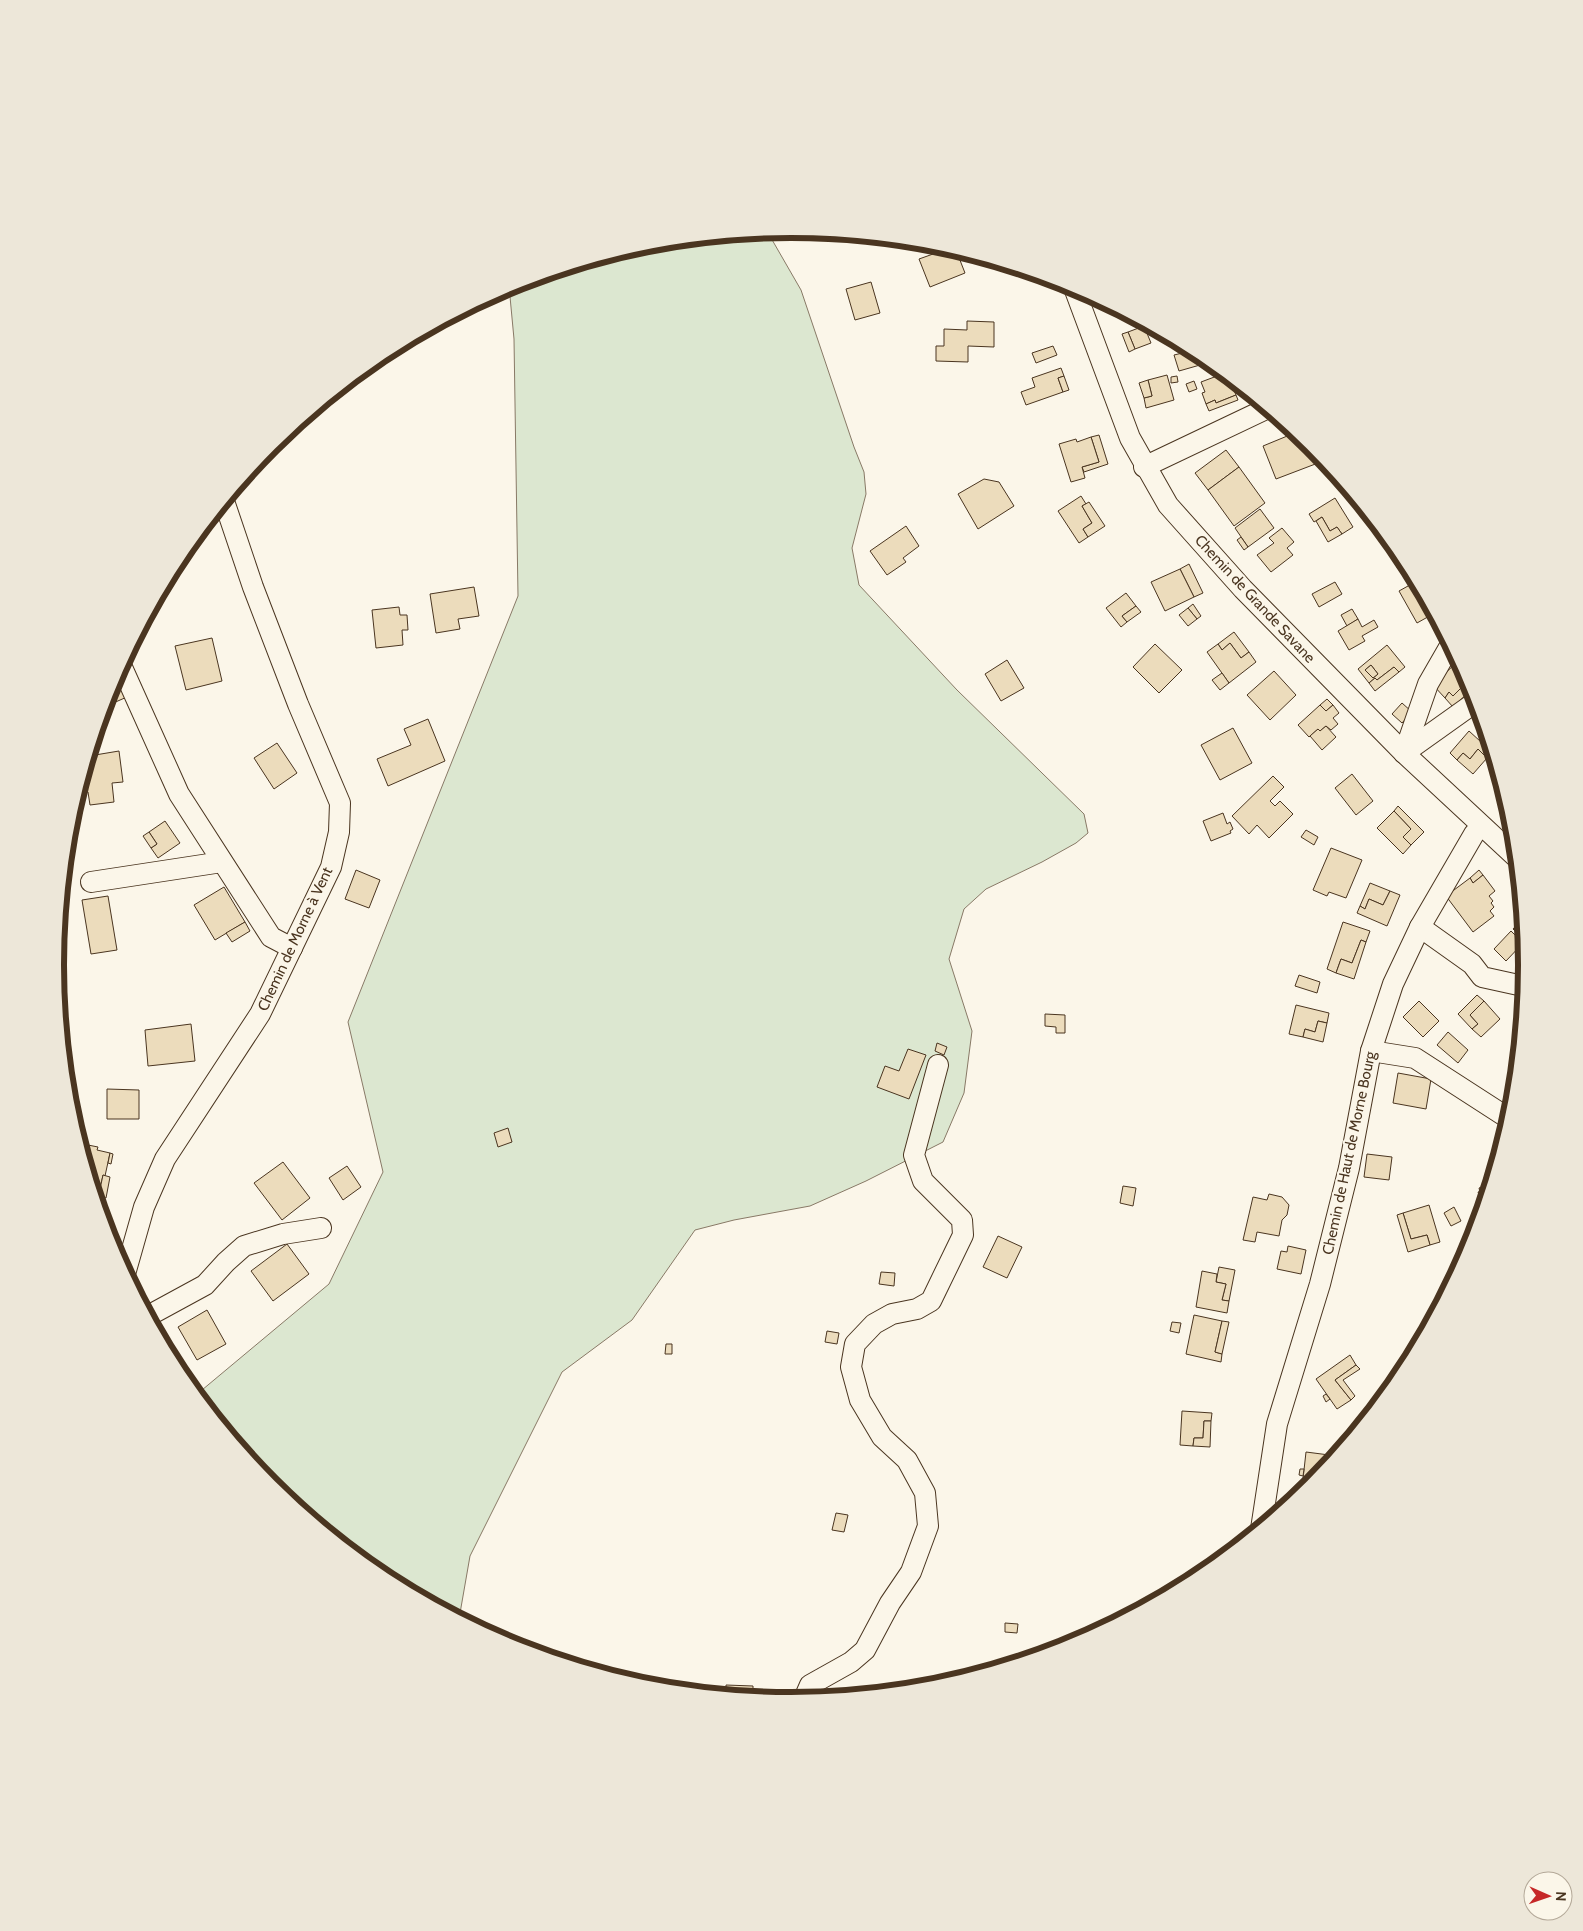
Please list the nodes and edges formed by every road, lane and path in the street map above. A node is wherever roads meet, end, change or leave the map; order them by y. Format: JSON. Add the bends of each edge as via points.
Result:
{"nodes":[{"id":1,"x":1076,"y":296,"type":"edge"},
{"id":2,"x":1262,"y":411,"type":"edge"},
{"id":3,"x":1144,"y":467,"type":"junction"},
{"id":4,"x":226,"y":508,"type":"edge"},
{"id":5,"x":1447,"y":650,"type":"edge"},
{"id":6,"x":125,"y":674,"type":"edge"},
{"id":7,"x":1471,"y":705,"type":"edge"},
{"id":8,"x":1404,"y":753,"type":"junction"},
{"id":9,"x":1481,"y":826,"type":"junction"},
{"id":10,"x":1509,"y":850,"type":"edge"},
{"id":11,"x":222,"y":862,"type":"junction"},
{"id":12,"x":91,"y":882,"type":"dead end"},
{"id":13,"x":1420,"y":927,"type":"junction"},
{"id":14,"x":292,"y":948,"type":"junction"},
{"id":15,"x":1519,"y":985,"type":"edge"},
{"id":16,"x":1371,"y":1051,"type":"junction"},
{"id":17,"x":938,"y":1065,"type":"dead end"},
{"id":18,"x":1503,"y":1115,"type":"edge"},
{"id":19,"x":321,"y":1228,"type":"dead end"},
{"id":20,"x":128,"y":1263,"type":"edge"},
{"id":21,"x":153,"y":1313,"type":"edge"},
{"id":22,"x":1262,"y":1520,"type":"edge"},
{"id":23,"x":806,"y":1693,"type":"edge"}],
"edges":[{"from":1,"to":3,"type":"street","name":"Chemin de Grande Savane"},
{"from":2,"to":3,"type":"street"},
{"from":3,"to":8,"type":"street","name":"Chemin de Grande Savane","via":[[1168,506],[1243,589]]},
{"from":4,"to":14,"type":"street","name":"Chemin de Morne à Vent","via":[[294,696],[340,803],[340,832],[330,867]]},
{"from":5,"to":8,"type":"street","via":[[1428,684]]},
{"from":6,"to":11,"type":"street","via":[[179,794]]},
{"from":7,"to":8,"type":"street"},
{"from":8,"to":9,"type":"street","name":"Chemin de Grande Savane"},
{"from":9,"to":10,"type":"street","name":"Chemin de Grande Savane"},
{"from":9,"to":13,"type":"street","name":"Chemin de Haut de Morne Bourg"},
{"from":11,"to":12,"type":"street"},
{"from":11,"to":14,"type":"street","via":[[271,937]]},
{"from":13,"to":15,"type":"street","via":[[1472,964],[1482,977]]},
{"from":13,"to":16,"type":"street","name":"Chemin de Haut de Morne Bourg","via":[[1392,984]]},
{"from":14,"to":20,"type":"street","name":"Chemin de Morne à Vent","via":[[260,1014],[165,1159],[144,1207]]},
{"from":16,"to":18,"type":"street","via":[[1414,1058]]},
{"from":16,"to":22,"type":"street","name":"Chemin de Haut de Morne Bourg","via":[[1349,1168],[1320,1284],[1277,1424]]},
{"from":17,"to":23,"type":"street","via":[[914,1155],[923,1182],[962,1220],[963,1235],[932,1301],[917,1309],[892,1314],[874,1324],[855,1344],[851,1367],[860,1400],[882,1437],[907,1460],[925,1492],[928,1526],[911,1572],[865,1650],[851,1662],[810,1685]]},
{"from":19,"to":21,"type":"street","via":[[283,1234],[244,1246],[205,1285]]}]}
